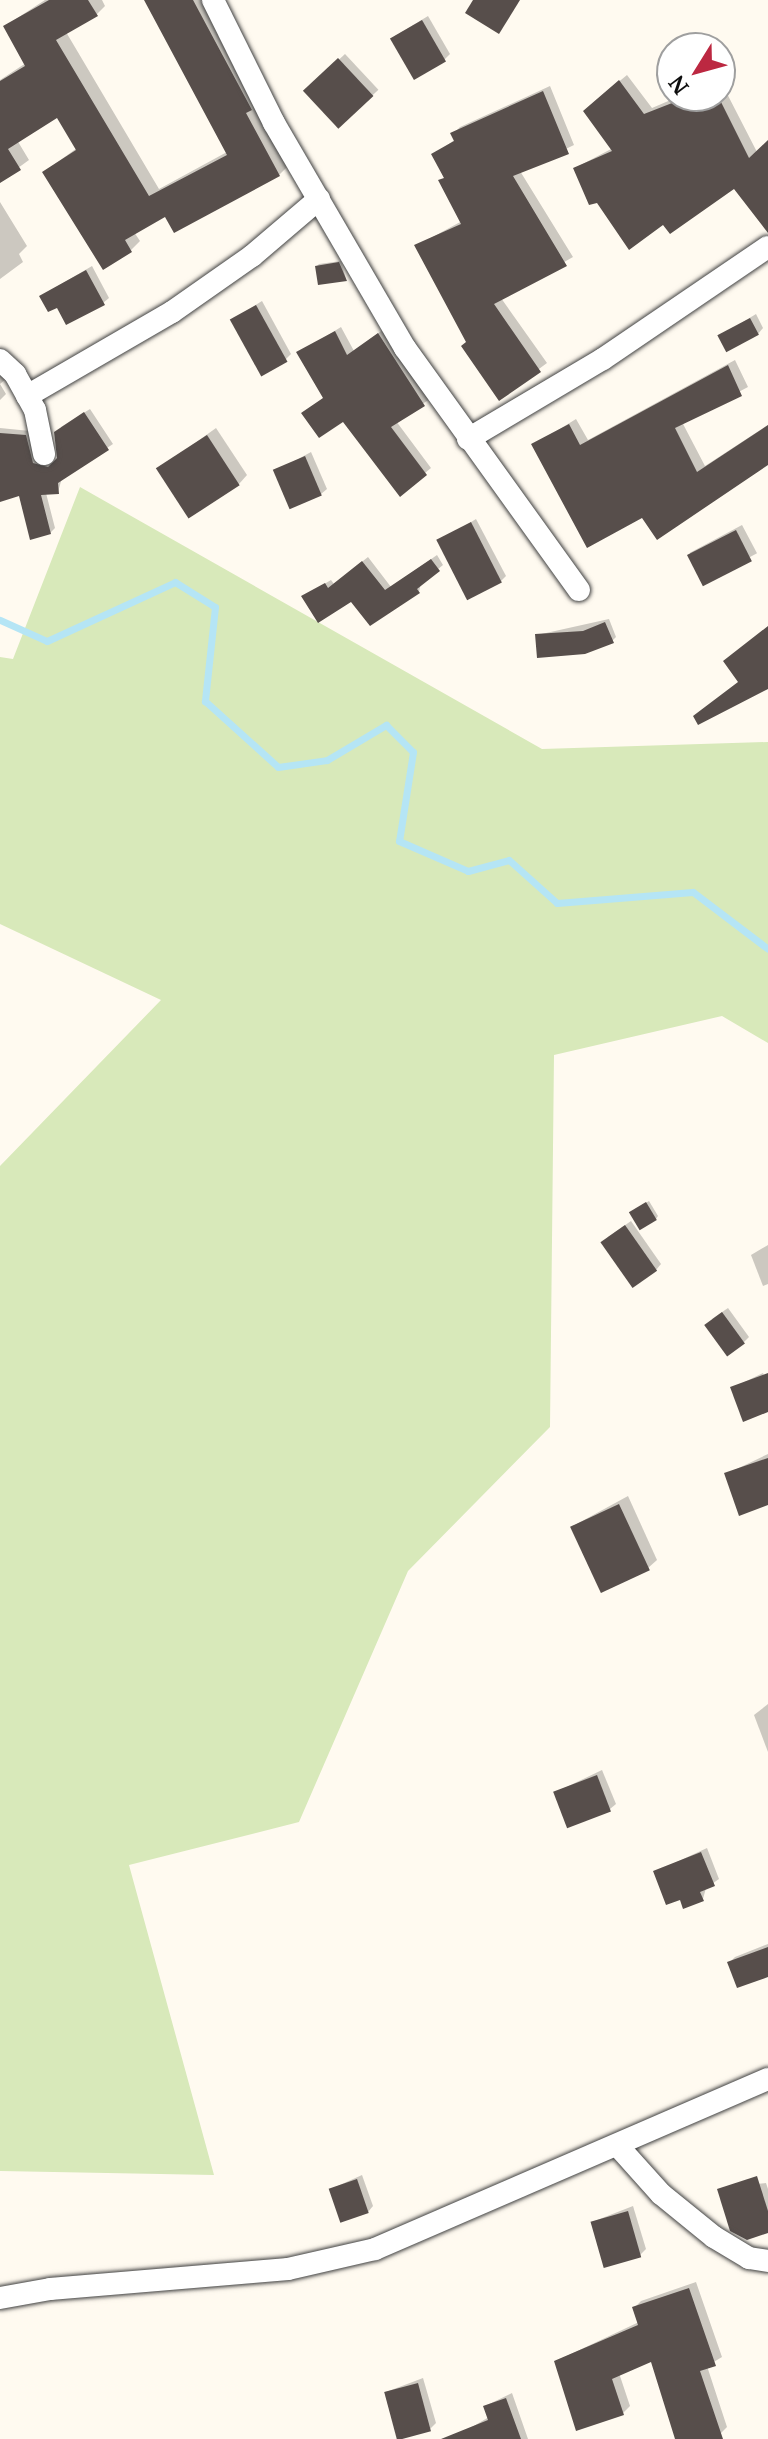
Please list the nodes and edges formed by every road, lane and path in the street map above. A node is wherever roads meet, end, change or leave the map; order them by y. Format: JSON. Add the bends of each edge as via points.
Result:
{"nodes":[{"id":1,"x":213,"y":0,"type":"edge"},
{"id":2,"x":319,"y":199,"type":"junction"},
{"id":3,"x":768,"y":247,"type":"edge"},
{"id":4,"x":0,"y":360,"type":"edge"},
{"id":5,"x":27,"y":396,"type":"junction"},
{"id":6,"x":468,"y":439,"type":"junction"},
{"id":7,"x":44,"y":454,"type":"dead end"},
{"id":8,"x":579,"y":590,"type":"dead end"},
{"id":9,"x":768,"y":2079,"type":"edge"},
{"id":10,"x":617,"y":2145,"type":"junction"},
{"id":11,"x":768,"y":2261,"type":"edge"},
{"id":12,"x":0,"y":2298,"type":"edge"}],
"edges":[{"from":1,"to":2,"type":"street"},
{"from":2,"to":5,"type":"street","via":[[252,256],[172,312]]},
{"from":2,"to":6,"type":"street","via":[[405,348]]},
{"from":3,"to":6,"type":"street","via":[[603,359]]},
{"from":4,"to":5,"type":"street"},
{"from":5,"to":7,"type":"street"},
{"from":6,"to":8,"type":"street"},
{"from":9,"to":10,"type":"street"},
{"from":10,"to":11,"type":"street","via":[[661,2194],[714,2237],[749,2258]]},
{"from":10,"to":12,"type":"street","via":[[375,2249],[288,2269]]}]}
